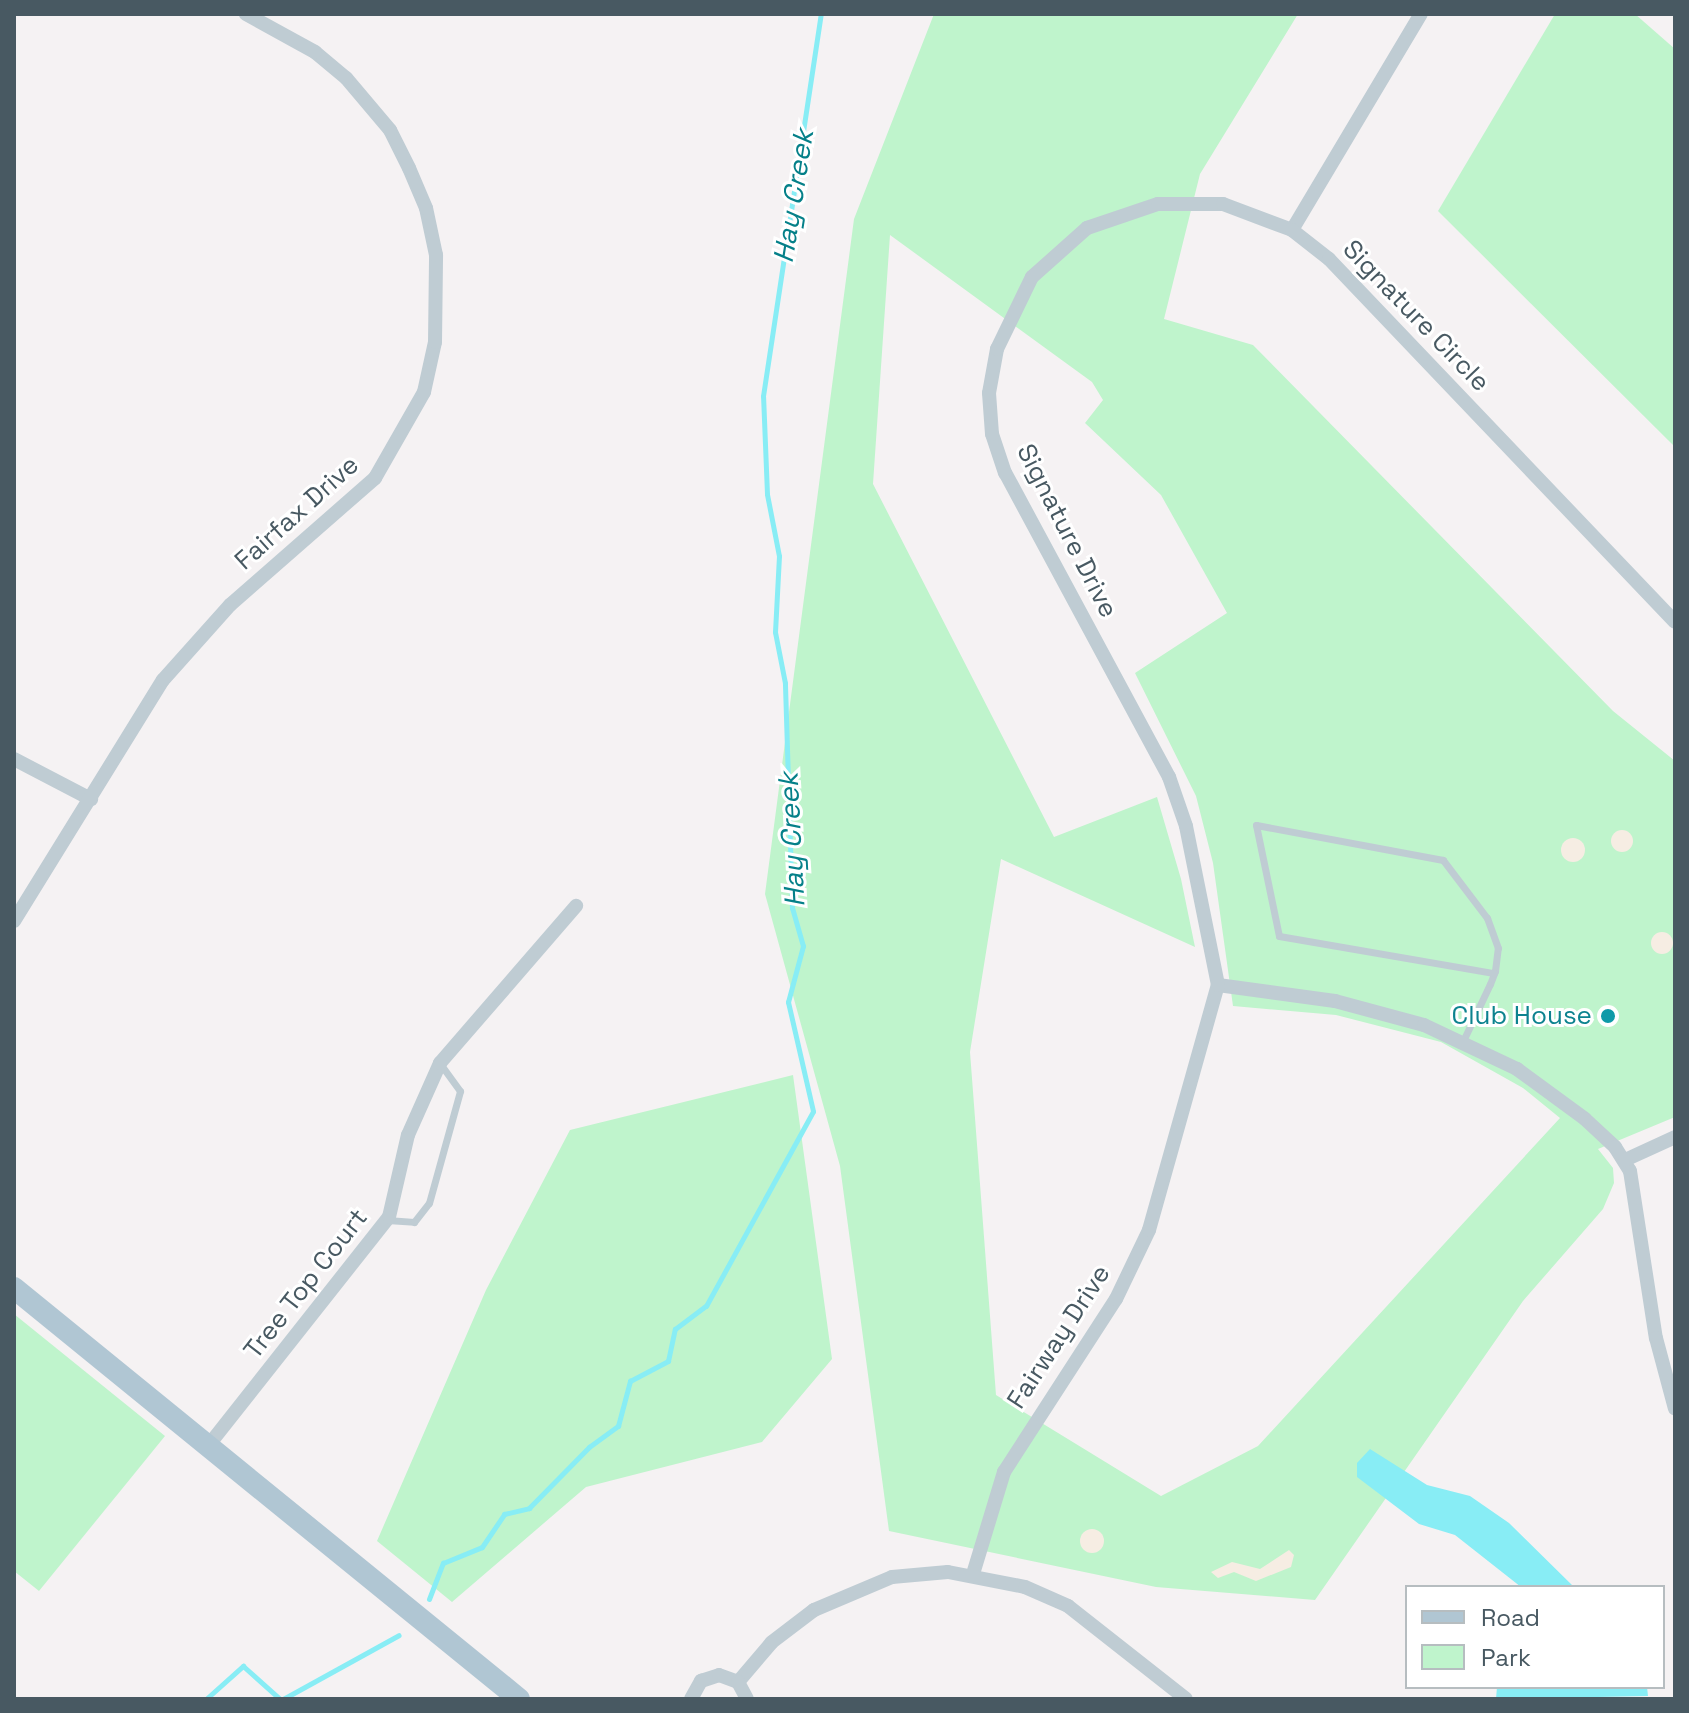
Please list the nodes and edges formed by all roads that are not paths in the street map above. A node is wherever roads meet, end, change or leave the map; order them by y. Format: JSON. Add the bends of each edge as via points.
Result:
{"nodes":[{"id":1,"x":246,"y":14,"type":"edge"},
{"id":2,"x":1421,"y":14,"type":"edge"},
{"id":3,"x":1292,"y":230,"type":"junction"},
{"id":4,"x":1675,"y":622,"type":"edge"},
{"id":5,"x":14,"y":759,"type":"edge"},
{"id":6,"x":91,"y":799,"type":"junction"},
{"id":7,"x":576,"y":906,"type":"dead end"},
{"id":8,"x":14,"y":921,"type":"edge"},
{"id":9,"x":1494,"y":973,"type":"junction"},
{"id":10,"x":1218,"y":985,"type":"junction"},
{"id":11,"x":1463,"y":1041,"type":"junction"},
{"id":12,"x":440,"y":1063,"type":"junction"},
{"id":13,"x":1675,"y":1137,"type":"edge"},
{"id":14,"x":1625,"y":1160,"type":"junction"},
{"id":15,"x":387,"y":1220,"type":"junction"},
{"id":16,"x":14,"y":1288,"type":"edge"},
{"id":17,"x":1675,"y":1409,"type":"edge"},
{"id":18,"x":208,"y":1446,"type":"junction"},
{"id":19,"x":973,"y":1574,"type":"junction"},
{"id":20,"x":738,"y":1682,"type":"junction"},
{"id":21,"x":519,"y":1699,"type":"edge"},
{"id":22,"x":691,"y":1699,"type":"edge"},
{"id":23,"x":747,"y":1699,"type":"edge"},
{"id":24,"x":1186,"y":1699,"type":"edge"}],
"edges":[{"from":1,"to":6,"type":"street","name":"Fairfax Drive","via":[[315,52],[390,130],[426,208],[436,255],[435,342],[424,392],[375,478],[199,636],[163,680]]},
{"from":2,"to":3,"type":"street"},
{"from":3,"to":4,"type":"street","name":"Signature Circle","via":[[1329,259]]},
{"from":3,"to":10,"type":"street","name":"Signature Drive","via":[[1246,210],[1200,202],[1140,207],[1087,228],[1044,262],[1022,290],[997,349],[989,393],[992,434],[1005,473],[1169,777],[1197,872]]},
{"from":5,"to":6,"type":"street"},
{"from":6,"to":8,"type":"street","name":"Fairfax Drive"},
{"from":7,"to":12,"type":"street","name":"Tree Top Court"},
{"from":9,"to":9,"type":"lane","via":[[1494,933],[1443,860],[1256,825],[1279,936]]},
{"from":9,"to":11,"type":"lane"},
{"from":10,"to":11,"type":"street","via":[[1368,1008]]},
{"from":10,"to":19,"type":"street","name":"Fairway Drive","via":[[1149,1230],[1116,1299],[1004,1472]]},
{"from":11,"to":14,"type":"street","via":[[1558,1096]]},
{"from":12,"to":15,"type":"street","name":"Tree Top Court","via":[[408,1135]]},
{"from":12,"to":15,"type":"lane","via":[[460,1091],[429,1203],[414,1222]]},
{"from":13,"to":14,"type":"street"},
{"from":14,"to":17,"type":"street","via":[[1658,1349]]},
{"from":15,"to":18,"type":"street","name":"Tree Top Court"},
{"from":16,"to":18,"type":"main road"},
{"from":18,"to":21,"type":"main road"},
{"from":19,"to":20,"type":"street","via":[[892,1577],[839,1597],[792,1625]]},
{"from":19,"to":24,"type":"street","via":[[1025,1587],[1068,1606]]},
{"from":20,"to":22,"type":"street","via":[[710,1676]]},
{"from":20,"to":23,"type":"street"}]}
